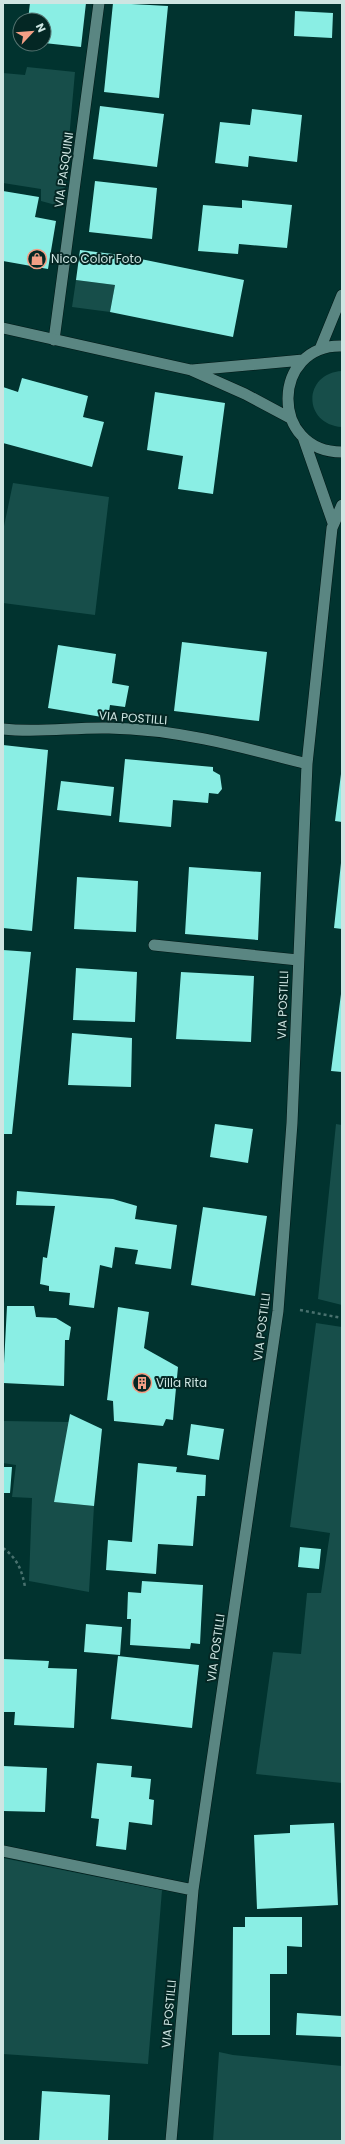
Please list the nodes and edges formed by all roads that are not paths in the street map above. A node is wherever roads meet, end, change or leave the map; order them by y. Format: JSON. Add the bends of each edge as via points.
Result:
{"nodes":[{"id":1,"x":99,"y":3,"type":"edge"},
{"id":2,"x":342,"y":295,"type":"edge"},
{"id":3,"x":3,"y":328,"type":"edge"},
{"id":4,"x":54,"y":340,"type":"junction"},
{"id":5,"x":342,"y":346,"type":"edge"},
{"id":6,"x":320,"y":350,"type":"junction"},
{"id":7,"x":303,"y":360,"type":"junction"},
{"id":8,"x":191,"y":370,"type":"junction"},
{"id":9,"x":290,"y":418,"type":"junction"},
{"id":10,"x":303,"y":437,"type":"junction"},
{"id":11,"x":342,"y":452,"type":"edge"},
{"id":12,"x":342,"y":505,"type":"edge"},
{"id":13,"x":333,"y":523,"type":"junction"},
{"id":14,"x":3,"y":729,"type":"edge"},
{"id":15,"x":307,"y":764,"type":"junction"},
{"id":16,"x":154,"y":945,"type":"dead end"},
{"id":17,"x":298,"y":960,"type":"junction"},
{"id":18,"x":3,"y":1851,"type":"edge"},
{"id":19,"x":194,"y":1890,"type":"junction"},
{"id":20,"x":171,"y":2141,"type":"edge"}],
"edges":[{"from":1,"to":4,"type":"street","name":"VIA PASQUINI"},
{"from":2,"to":6,"type":"street"},
{"from":3,"to":4,"type":"street"},
{"from":4,"to":8,"type":"street"},
{"from":5,"to":6,"type":"street"},
{"from":6,"to":7,"type":"street"},
{"from":7,"to":8,"type":"street"},
{"from":7,"to":9,"type":"street","via":[[288,387],[287,403]]},
{"from":8,"to":9,"type":"street"},
{"from":9,"to":10,"type":"street"},
{"from":10,"to":11,"type":"street","via":[[316,446],[332,452]]},
{"from":10,"to":13,"type":"street","name":"VIA POSTILLI"},
{"from":12,"to":13,"type":"street","name":"VIA POSTILLI"},
{"from":13,"to":15,"type":"street","name":"VIA POSTILLI"},
{"from":14,"to":15,"type":"street","name":"VIA POSTILLI","via":[[25,732],[109,728],[155,731],[198,736]]},
{"from":15,"to":17,"type":"street","name":"VIA POSTILLI"},
{"from":16,"to":17,"type":"street"},
{"from":17,"to":19,"type":"street","name":"VIA POSTILLI","via":[[291,1139],[278,1305]]},
{"from":18,"to":19,"type":"street"},
{"from":19,"to":20,"type":"street","name":"VIA POSTILLI"}]}
